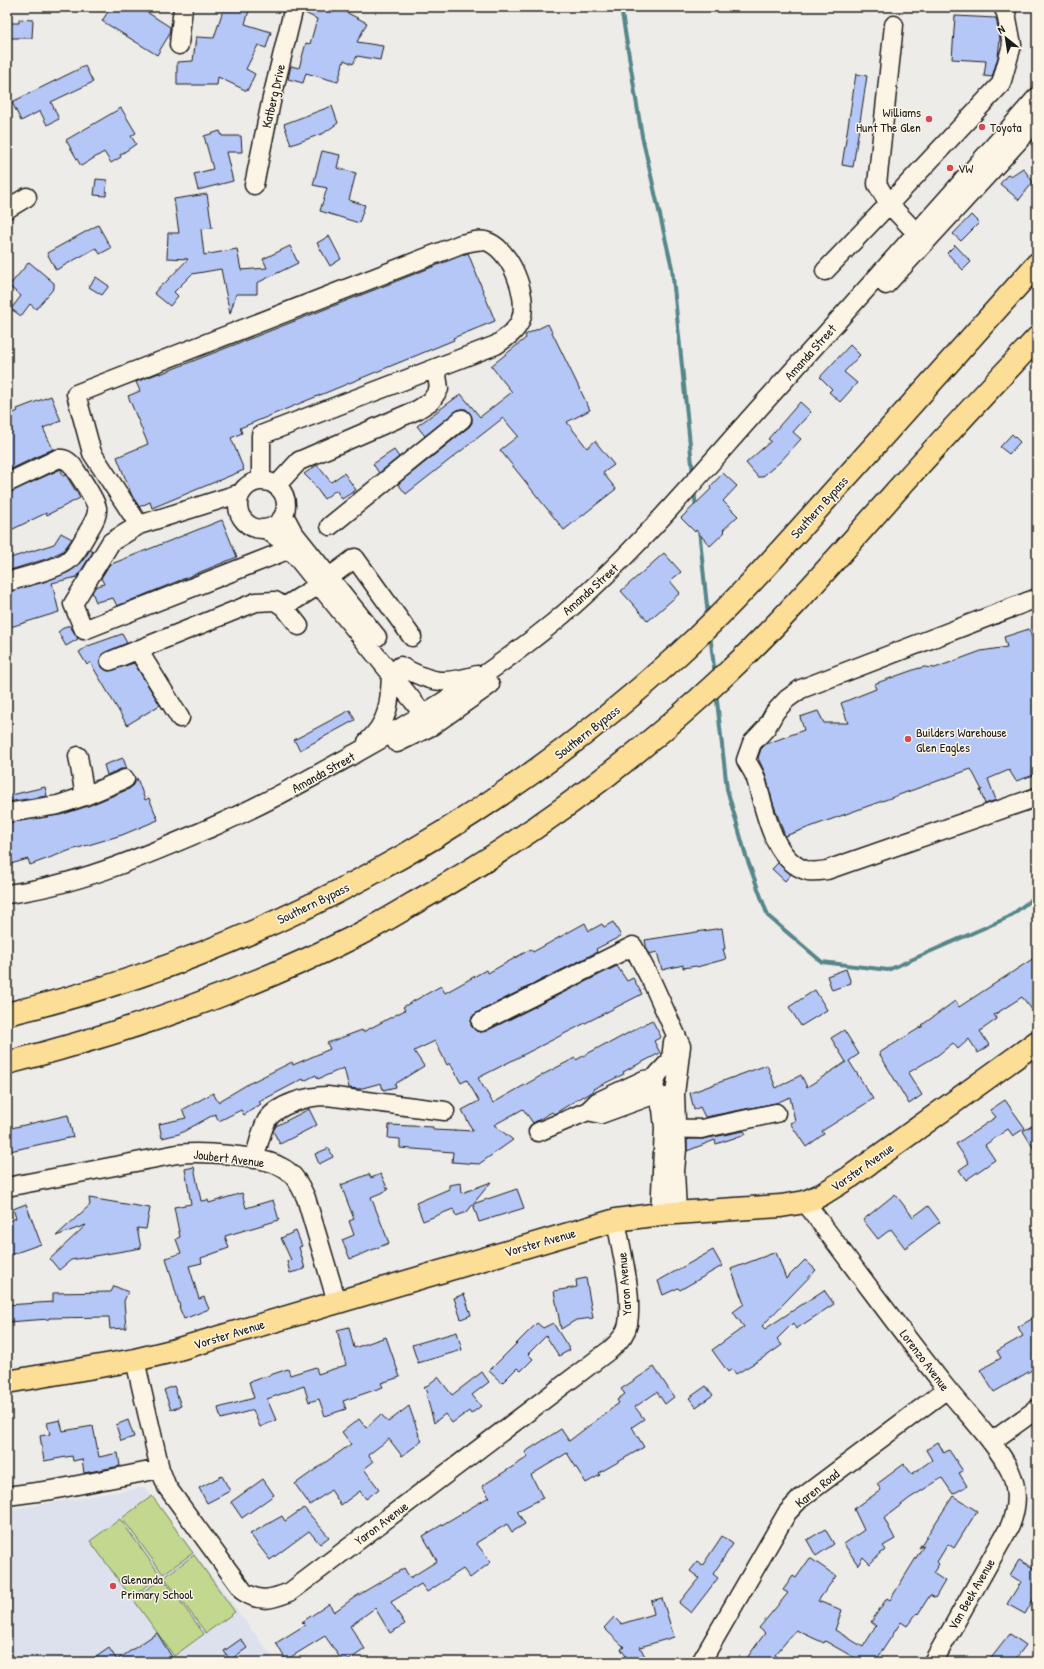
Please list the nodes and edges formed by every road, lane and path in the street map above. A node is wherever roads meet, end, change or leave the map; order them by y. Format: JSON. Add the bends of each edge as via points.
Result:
{"nodes":[{"id":1,"x":183,"y":7,"type":"edge"},
{"id":2,"x":294,"y":7,"type":"edge"},
{"id":3,"x":1003,"y":7,"type":"edge"},
{"id":4,"x":894,"y":25,"type":"dead end"},
{"id":5,"x":179,"y":45,"type":"dead end"},
{"id":6,"x":1037,"y":97,"type":"edge"},
{"id":7,"x":1037,"y":121,"type":"edge"},
{"id":8,"x":254,"y":185,"type":"dead end"},
{"id":9,"x":27,"y":197,"type":"dead end"},
{"id":10,"x":888,"y":204,"type":"junction"},
{"id":11,"x":7,"y":209,"type":"edge"},
{"id":12,"x":921,"y":238,"type":"junction"},
{"id":13,"x":1037,"y":264,"type":"edge"},
{"id":14,"x":825,"y":271,"type":"dead end"},
{"id":15,"x":1037,"y":338,"type":"edge"},
{"id":16,"x":436,"y":368,"type":"junction"},
{"id":17,"x":462,"y":419,"type":"dead end"},
{"id":18,"x":7,"y":483,"type":"edge"},
{"id":19,"x":268,"y":483,"type":"junction"},
{"id":20,"x":241,"y":493,"type":"junction"},
{"id":21,"x":284,"y":515,"type":"junction"},
{"id":22,"x":139,"y":525,"type":"junction"},
{"id":23,"x":330,"y":526,"type":"dead end"},
{"id":24,"x":266,"y":529,"type":"junction"},
{"id":25,"x":290,"y":549,"type":"junction"},
{"id":26,"x":324,"y":581,"type":"junction"},
{"id":27,"x":7,"y":582,"type":"edge"},
{"id":28,"x":1037,"y":598,"type":"edge"},
{"id":29,"x":284,"y":607,"type":"junction"},
{"id":30,"x":299,"y":626,"type":"dead end"},
{"id":31,"x":412,"y":637,"type":"dead end"},
{"id":32,"x":138,"y":650,"type":"junction"},
{"id":33,"x":110,"y":661,"type":"dead end"},
{"id":34,"x":396,"y":670,"type":"junction"},
{"id":35,"x":490,"y":671,"type":"junction"},
{"id":36,"x":433,"y":717,"type":"junction"},
{"id":37,"x":180,"y":718,"type":"dead end"},
{"id":38,"x":355,"y":754,"type":"junction"},
{"id":39,"x":78,"y":756,"type":"dead end"},
{"id":40,"x":125,"y":779,"type":"dead end"},
{"id":41,"x":85,"y":796,"type":"junction"},
{"id":42,"x":1037,"y":798,"type":"edge"},
{"id":43,"x":7,"y":813,"type":"edge"},
{"id":44,"x":7,"y":894,"type":"edge"},
{"id":45,"x":7,"y":902,"type":"edge"},
{"id":46,"x":7,"y":1014,"type":"edge"},
{"id":47,"x":481,"y":1022,"type":"dead end"},
{"id":48,"x":674,"y":1031,"type":"junction"},
{"id":49,"x":1037,"y":1042,"type":"edge"},
{"id":50,"x":7,"y":1063,"type":"edge"},
{"id":51,"x":657,"y":1082,"type":"junction"},
{"id":52,"x":676,"y":1086,"type":"junction"},
{"id":53,"x":445,"y":1111,"type":"dead end"},
{"id":54,"x":776,"y":1113,"type":"dead end"},
{"id":55,"x":670,"y":1128,"type":"junction"},
{"id":56,"x":538,"y":1132,"type":"dead end"},
{"id":57,"x":254,"y":1159,"type":"junction"},
{"id":58,"x":7,"y":1187,"type":"edge"},
{"id":59,"x":805,"y":1202,"type":"junction"},
{"id":60,"x":668,"y":1213,"type":"junction"},
{"id":61,"x":616,"y":1220,"type":"junction"},
{"id":62,"x":337,"y":1302,"type":"junction"},
{"id":63,"x":135,"y":1360,"type":"junction"},
{"id":64,"x":7,"y":1382,"type":"edge"},
{"id":65,"x":947,"y":1389,"type":"junction"},
{"id":66,"x":1037,"y":1408,"type":"edge"},
{"id":67,"x":990,"y":1442,"type":"junction"},
{"id":68,"x":160,"y":1468,"type":"junction"},
{"id":69,"x":7,"y":1496,"type":"edge"},
{"id":70,"x":1010,"y":1526,"type":"joint"},
{"id":71,"x":701,"y":1662,"type":"edge"},
{"id":72,"x":933,"y":1662,"type":"edge"}],
"edges":[{"from":1,"to":5,"type":"street"},
{"from":2,"to":8,"type":"street","name":"Katberg Drive"},
{"from":3,"to":10,"type":"street","via":[[1012,45],[1001,84]]},
{"from":4,"to":10,"type":"street","via":[[876,184]]},
{"from":6,"to":12,"type":"street","name":"Amanda Street"},
{"from":7,"to":12,"type":"street","name":"Amanda Street"},
{"from":9,"to":11,"type":"street"},
{"from":10,"to":12,"type":"street"},
{"from":10,"to":14,"type":"street"},
{"from":12,"to":35,"type":"street","name":"Amanda Street","via":[[615,568],[550,626]]},
{"from":12,"to":36,"type":"street","name":"Amanda Street","via":[[620,577],[509,671]]},
{"from":13,"to":46,"type":"main road","name":"Southern Bypass","via":[[740,594],[681,652],[618,708],[540,769],[400,859],[240,938],[106,986]]},
{"from":15,"to":50,"type":"main road","via":[[806,593],[726,674],[649,742],[513,844],[360,934],[283,970],[129,1029]]},
{"from":16,"to":19,"type":"street","via":[[439,389],[431,401],[417,410],[299,461]]},
{"from":16,"to":19,"type":"street","via":[[261,435]]},
{"from":16,"to":22,"type":"street","via":[[496,345],[512,333],[521,318],[522,291],[518,280],[506,257],[493,244],[484,240],[461,244],[76,394],[92,453]]},
{"from":17,"to":23,"type":"street"},
{"from":18,"to":27,"type":"street","via":[[62,458],[72,465],[96,504],[97,512],[85,538],[69,560]]},
{"from":19,"to":20,"type":"street","via":[[253,482]]},
{"from":19,"to":21,"type":"street","via":[[282,492],[286,499]]},
{"from":20,"to":22,"type":"street"},
{"from":20,"to":24,"type":"street","via":[[237,508],[240,516],[250,527]]},
{"from":21,"to":24,"type":"street","via":[[273,527]]},
{"from":21,"to":26,"type":"street"},
{"from":22,"to":25,"type":"street","via":[[111,542],[73,604],[84,630]]},
{"from":24,"to":25,"type":"street"},
{"from":25,"to":26,"type":"street"},
{"from":26,"to":29,"type":"street"},
{"from":26,"to":31,"type":"street","via":[[355,558]]},
{"from":26,"to":34,"type":"street"},
{"from":28,"to":42,"type":"street","via":[[801,689],[775,712],[766,728],[752,743],[746,760],[756,777],[762,803],[778,846],[797,866],[810,871],[827,870]]},
{"from":29,"to":30,"type":"street"},
{"from":29,"to":32,"type":"street","via":[[274,601],[256,602]]},
{"from":32,"to":33,"type":"street"},
{"from":32,"to":37,"type":"street"},
{"from":34,"to":35,"type":"street","via":[[445,682]]},
{"from":34,"to":36,"type":"street"},
{"from":34,"to":38,"type":"street","via":[[386,717],[376,734]]},
{"from":35,"to":36,"type":"street","name":"Amanda Street"},
{"from":36,"to":38,"type":"street","name":"Amanda Street"},
{"from":36,"to":45,"type":"street","name":"Amanda Street","via":[[260,813],[177,850],[86,885]]},
{"from":38,"to":44,"type":"street","name":"Amanda Street","via":[[247,812],[145,856],[81,879]]},
{"from":39,"to":41,"type":"street"},
{"from":40,"to":41,"type":"street"},
{"from":41,"to":43,"type":"street","via":[[58,805]]},
{"from":47,"to":48,"type":"street","via":[[633,946],[660,980]]},
{"from":48,"to":51,"type":"street","via":[[671,1060]]},
{"from":48,"to":52,"type":"street","via":[[681,1046]]},
{"from":49,"to":59,"type":"main road","name":"Vorster Avenue","via":[[850,1177]]},
{"from":51,"to":52,"type":"street","via":[[666,1098]]},
{"from":51,"to":55,"type":"street","via":[[662,1109]]},
{"from":51,"to":56,"type":"street","via":[[601,1114],[588,1111]]},
{"from":52,"to":55,"type":"street"},
{"from":53,"to":57,"type":"street","via":[[327,1096],[302,1099],[285,1106],[267,1121]]},
{"from":54,"to":55,"type":"street","via":[[701,1129]]},
{"from":55,"to":60,"type":"street"},
{"from":57,"to":58,"type":"street","name":"Joubert Avenue","via":[[212,1153],[177,1154]]},
{"from":57,"to":62,"type":"street","name":"Joubert Avenue","via":[[280,1166],[294,1176],[300,1185]]},
{"from":59,"to":60,"type":"main road","name":"Vorster Avenue","via":[[775,1207]]},
{"from":59,"to":65,"type":"street","name":"Lorenzo Avenue"},
{"from":60,"to":61,"type":"main road","name":"Vorster Avenue"},
{"from":61,"to":62,"type":"main road","name":"Vorster Avenue"},
{"from":61,"to":68,"type":"street","name":"Yaron Avenue","via":[[629,1303],[628,1324],[619,1341],[290,1592],[269,1599],[260,1599],[244,1592],[174,1498]]},
{"from":62,"to":63,"type":"main road","name":"Vorster Avenue"},
{"from":63,"to":64,"type":"main road","name":"Vorster Avenue"},
{"from":63,"to":68,"type":"street","name":"Yaron Avenue"},
{"from":65,"to":67,"type":"street","name":"Lorenzo Avenue"},
{"from":65,"to":71,"type":"street","name":"Karen Road","via":[[800,1499],[787,1513]]},
{"from":66,"to":67,"type":"street"},
{"from":67,"to":70,"type":"street","name":"Lorenzo Avenue","via":[[1004,1461],[1014,1482],[1016,1509]]},
{"from":68,"to":69,"type":"street","via":[[52,1490]]},
{"from":70,"to":72,"type":"street","name":"Van Beek Avenue"}]}
